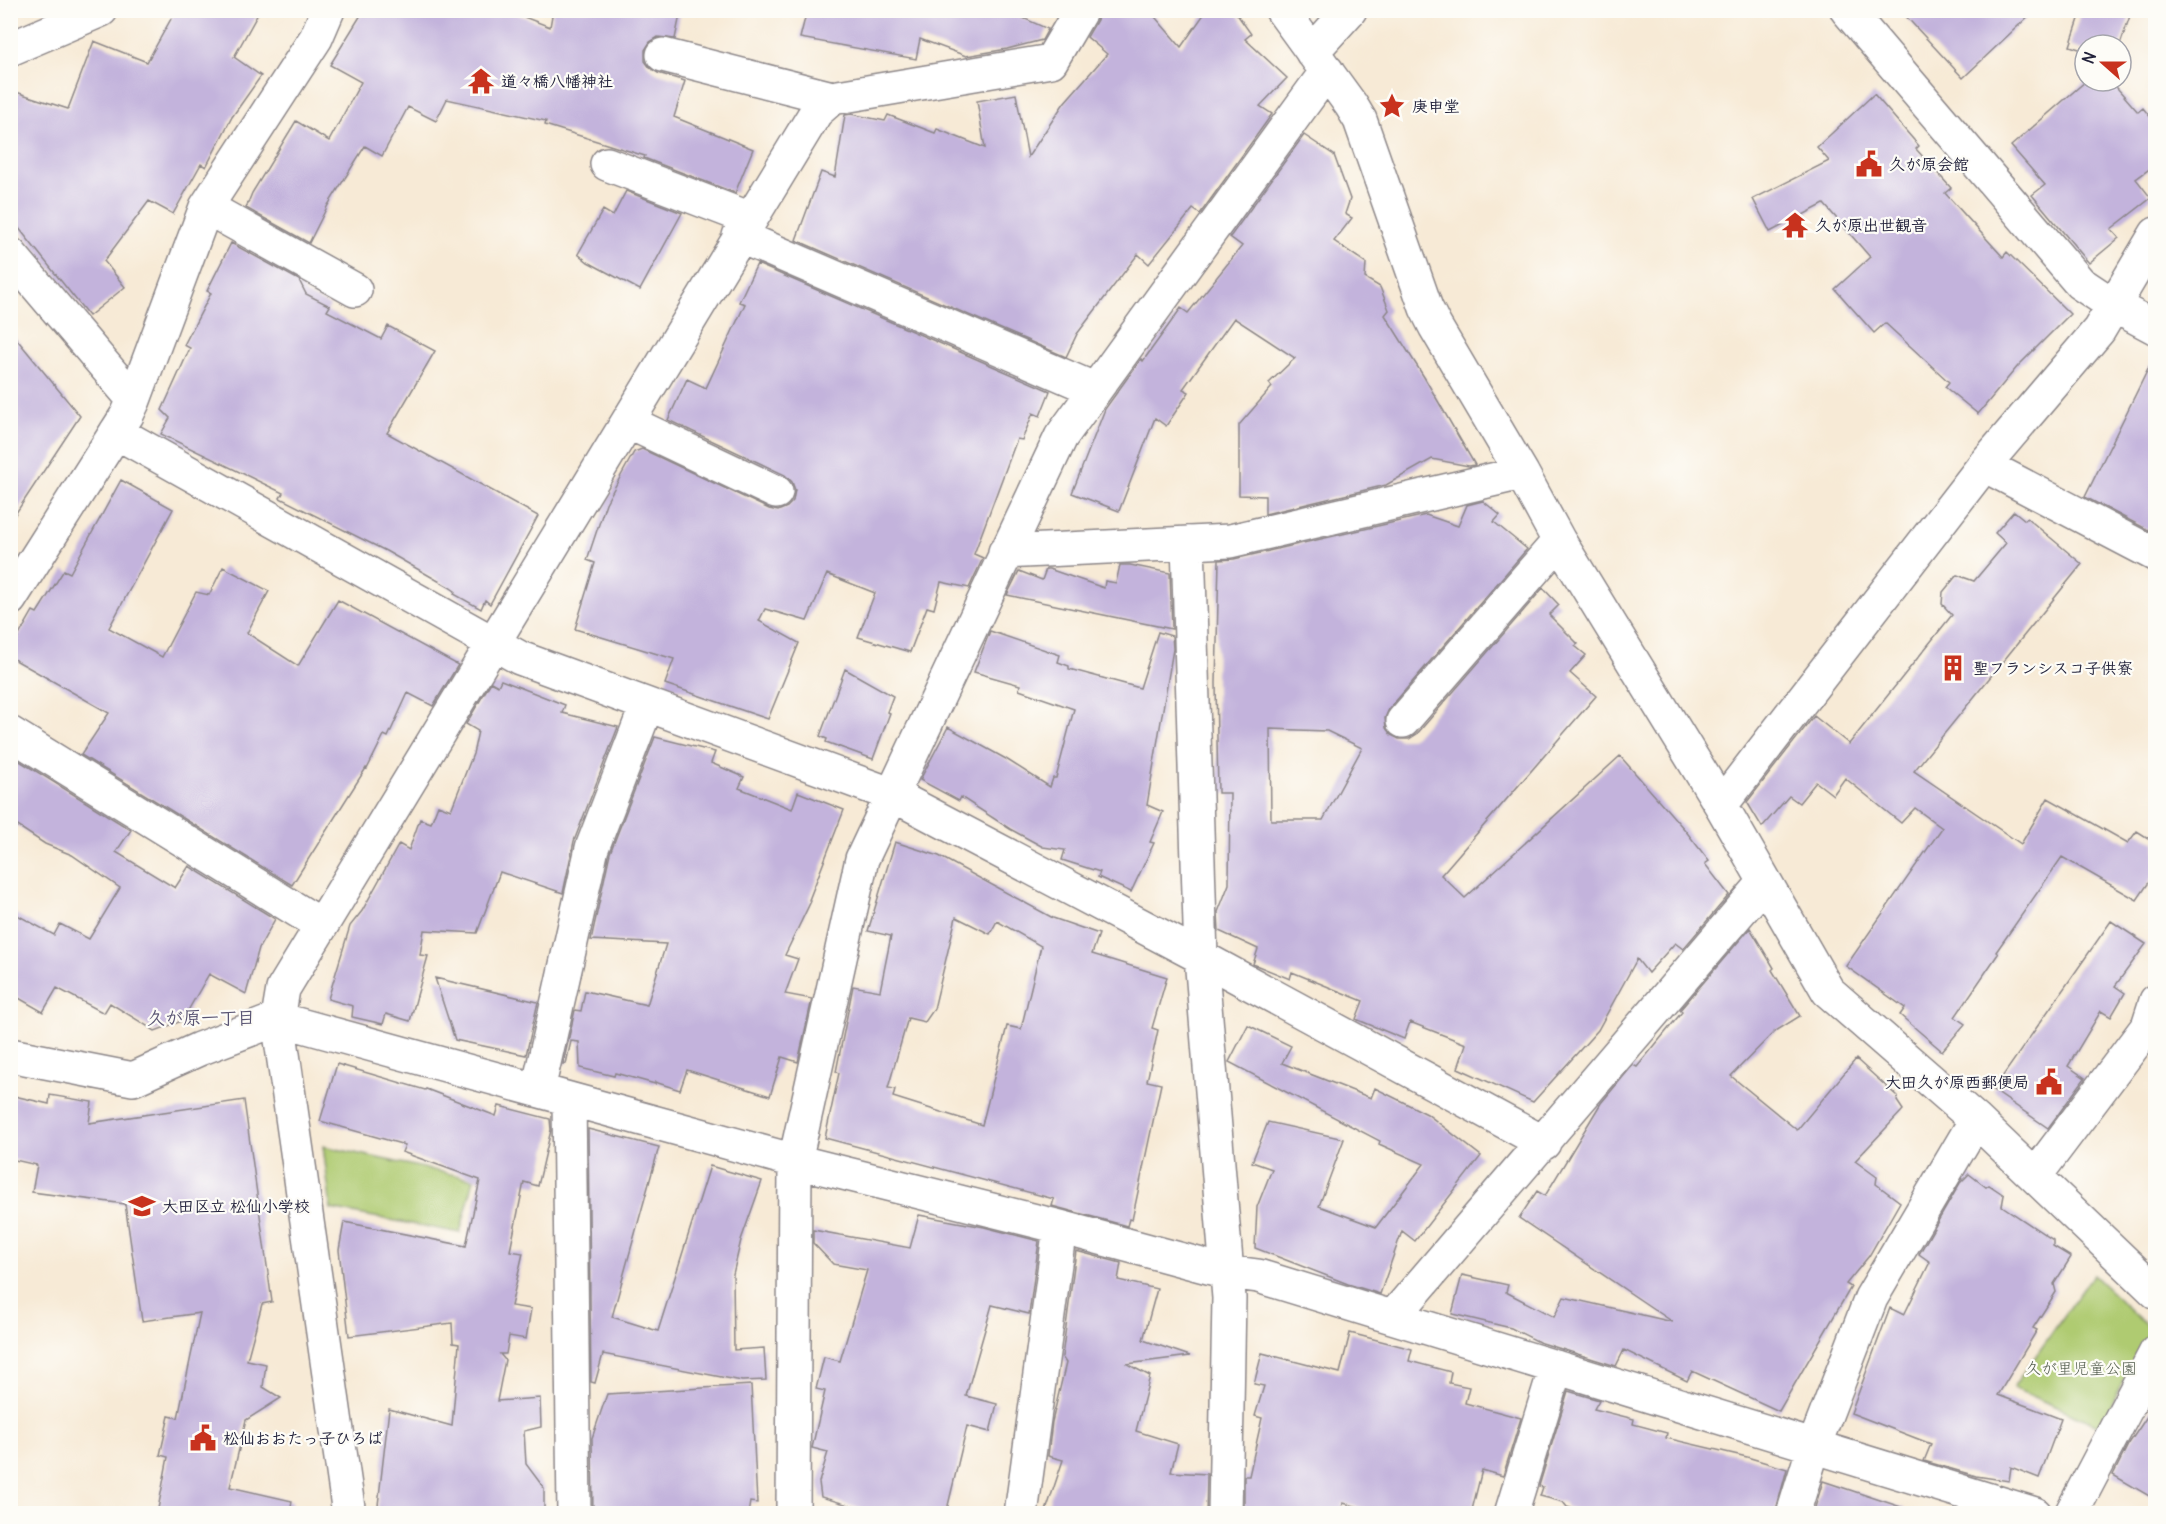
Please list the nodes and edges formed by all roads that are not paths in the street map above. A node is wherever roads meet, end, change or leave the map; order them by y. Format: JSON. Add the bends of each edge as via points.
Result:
{"nodes":[{"id":1,"x":101,"y":10,"type":"edge"},
{"id":2,"x":328,"y":10,"type":"edge"},
{"id":3,"x":1282,"y":10,"type":"edge"},
{"id":4,"x":1350,"y":10,"type":"edge"},
{"id":5,"x":1847,"y":10,"type":"edge"},
{"id":6,"x":1073,"y":13,"type":"edge"},
{"id":7,"x":10,"y":49,"type":"edge"},
{"id":8,"x":663,"y":55,"type":"dead end"},
{"id":9,"x":1319,"y":61,"type":"junction"},
{"id":10,"x":832,"y":98,"type":"junction"},
{"id":11,"x":607,"y":164,"type":"dead end"},
{"id":12,"x":206,"y":207,"type":"junction"},
{"id":13,"x":745,"y":228,"type":"junction"},
{"id":14,"x":2156,"y":234,"type":"edge"},
{"id":15,"x":10,"y":254,"type":"edge"},
{"id":16,"x":355,"y":290,"type":"dead end"},
{"id":17,"x":2113,"y":305,"type":"junction"},
{"id":18,"x":2156,"y":328,"type":"edge"},
{"id":19,"x":1094,"y":389,"type":"junction"},
{"id":20,"x":134,"y":400,"type":"junction"},
{"id":21,"x":628,"y":422,"type":"junction"},
{"id":22,"x":116,"y":432,"type":"junction"},
{"id":23,"x":1984,"y":465,"type":"junction"},
{"id":24,"x":1522,"y":473,"type":"junction"},
{"id":25,"x":777,"y":492,"type":"dead end"},
{"id":26,"x":1559,"y":541,"type":"junction"},
{"id":27,"x":1188,"y":543,"type":"junction"},
{"id":28,"x":1005,"y":552,"type":"junction"},
{"id":29,"x":2156,"y":555,"type":"edge"},
{"id":30,"x":10,"y":599,"type":"edge"},
{"id":31,"x":495,"y":642,"type":"junction"},
{"id":32,"x":647,"y":705,"type":"junction"},
{"id":33,"x":1403,"y":721,"type":"dead end"},
{"id":34,"x":10,"y":733,"type":"edge"},
{"id":35,"x":893,"y":795,"type":"junction"},
{"id":36,"x":1721,"y":805,"type":"junction"},
{"id":37,"x":1765,"y":882,"type":"junction"},
{"id":38,"x":321,"y":925,"type":"junction"},
{"id":39,"x":1201,"y":957,"type":"junction"},
{"id":40,"x":2156,"y":1000,"type":"edge"},
{"id":41,"x":278,"y":1018,"type":"junction"},
{"id":42,"x":10,"y":1055,"type":"edge"},
{"id":43,"x":554,"y":1094,"type":"junction"},
{"id":44,"x":1977,"y":1120,"type":"junction"},
{"id":45,"x":1544,"y":1143,"type":"junction"},
{"id":46,"x":795,"y":1161,"type":"junction"},
{"id":47,"x":2035,"y":1176,"type":"junction"},
{"id":48,"x":1060,"y":1227,"type":"junction"},
{"id":49,"x":1227,"y":1272,"type":"junction"},
{"id":50,"x":2156,"y":1292,"type":"edge"},
{"id":51,"x":1393,"y":1317,"type":"junction"},
{"id":52,"x":2156,"y":1352,"type":"edge"},
{"id":53,"x":1556,"y":1367,"type":"junction"},
{"id":54,"x":1814,"y":1446,"type":"junction"},
{"id":55,"x":349,"y":1514,"type":"edge"},
{"id":56,"x":574,"y":1514,"type":"edge"},
{"id":57,"x":793,"y":1514,"type":"edge"},
{"id":58,"x":1022,"y":1514,"type":"edge"},
{"id":59,"x":1225,"y":1514,"type":"edge"},
{"id":60,"x":1511,"y":1514,"type":"edge"},
{"id":61,"x":1793,"y":1514,"type":"edge"},
{"id":62,"x":2035,"y":1514,"type":"edge"},
{"id":63,"x":2071,"y":1514,"type":"edge"}],
"edges":[{"from":1,"to":7,"type":"street"},
{"from":2,"to":12,"type":"street","via":[[316,38]]},
{"from":3,"to":9,"type":"street"},
{"from":4,"to":9,"type":"street"},
{"from":5,"to":17,"type":"street","via":[[2080,283]]},
{"from":6,"to":10,"type":"street","via":[[1051,61]]},
{"from":8,"to":10,"type":"street"},
{"from":9,"to":19,"type":"street"},
{"from":9,"to":24,"type":"street","via":[[1360,120],[1426,308]]},
{"from":10,"to":13,"type":"street","via":[[816,111]]},
{"from":11,"to":13,"type":"street"},
{"from":12,"to":16,"type":"street"},
{"from":12,"to":20,"type":"street"},
{"from":13,"to":19,"type":"street"},
{"from":13,"to":21,"type":"street"},
{"from":14,"to":17,"type":"street"},
{"from":15,"to":20,"type":"street"},
{"from":17,"to":18,"type":"street"},
{"from":17,"to":23,"type":"street","via":[[2099,330]]},
{"from":19,"to":28,"type":"street","via":[[1061,437]]},
{"from":20,"to":22,"type":"street"},
{"from":21,"to":25,"type":"street"},
{"from":21,"to":31,"type":"street"},
{"from":22,"to":30,"type":"street"},
{"from":22,"to":31,"type":"street"},
{"from":23,"to":29,"type":"street"},
{"from":23,"to":36,"type":"street"},
{"from":24,"to":26,"type":"street"},
{"from":24,"to":27,"type":"street","via":[[1230,541]]},
{"from":26,"to":33,"type":"street"},
{"from":26,"to":36,"type":"street"},
{"from":27,"to":28,"type":"street"},
{"from":27,"to":39,"type":"street"},
{"from":28,"to":35,"type":"street"},
{"from":31,"to":32,"type":"street","via":[[520,658]]},
{"from":31,"to":38,"type":"street"},
{"from":32,"to":35,"type":"street"},
{"from":32,"to":43,"type":"street","via":[[592,849]]},
{"from":34,"to":38,"type":"street"},
{"from":35,"to":39,"type":"street"},
{"from":35,"to":46,"type":"street","via":[[862,859]]},
{"from":36,"to":37,"type":"street"},
{"from":37,"to":44,"type":"street","via":[[1828,991]]},
{"from":37,"to":45,"type":"street"},
{"from":38,"to":41,"type":"street","via":[[283,990]]},
{"from":39,"to":45,"type":"street"},
{"from":39,"to":49,"type":"street"},
{"from":40,"to":47,"type":"street","via":[[2148,1026]]},
{"from":41,"to":42,"type":"street","via":[[133,1079]]},
{"from":41,"to":43,"type":"street"},
{"from":41,"to":55,"type":"street"},
{"from":43,"to":46,"type":"street"},
{"from":43,"to":56,"type":"street"},
{"from":44,"to":47,"type":"street"},
{"from":44,"to":54,"type":"street","via":[[1871,1298]]},
{"from":45,"to":51,"type":"street"},
{"from":46,"to":48,"type":"street"},
{"from":46,"to":57,"type":"street"},
{"from":47,"to":50,"type":"street"},
{"from":48,"to":49,"type":"street"},
{"from":48,"to":58,"type":"street"},
{"from":49,"to":51,"type":"street","via":[[1258,1276]]},
{"from":49,"to":59,"type":"street"},
{"from":51,"to":53,"type":"street"},
{"from":52,"to":63,"type":"street"},
{"from":53,"to":54,"type":"street"},
{"from":53,"to":60,"type":"street"},
{"from":54,"to":61,"type":"street"},
{"from":54,"to":62,"type":"street"}]}
